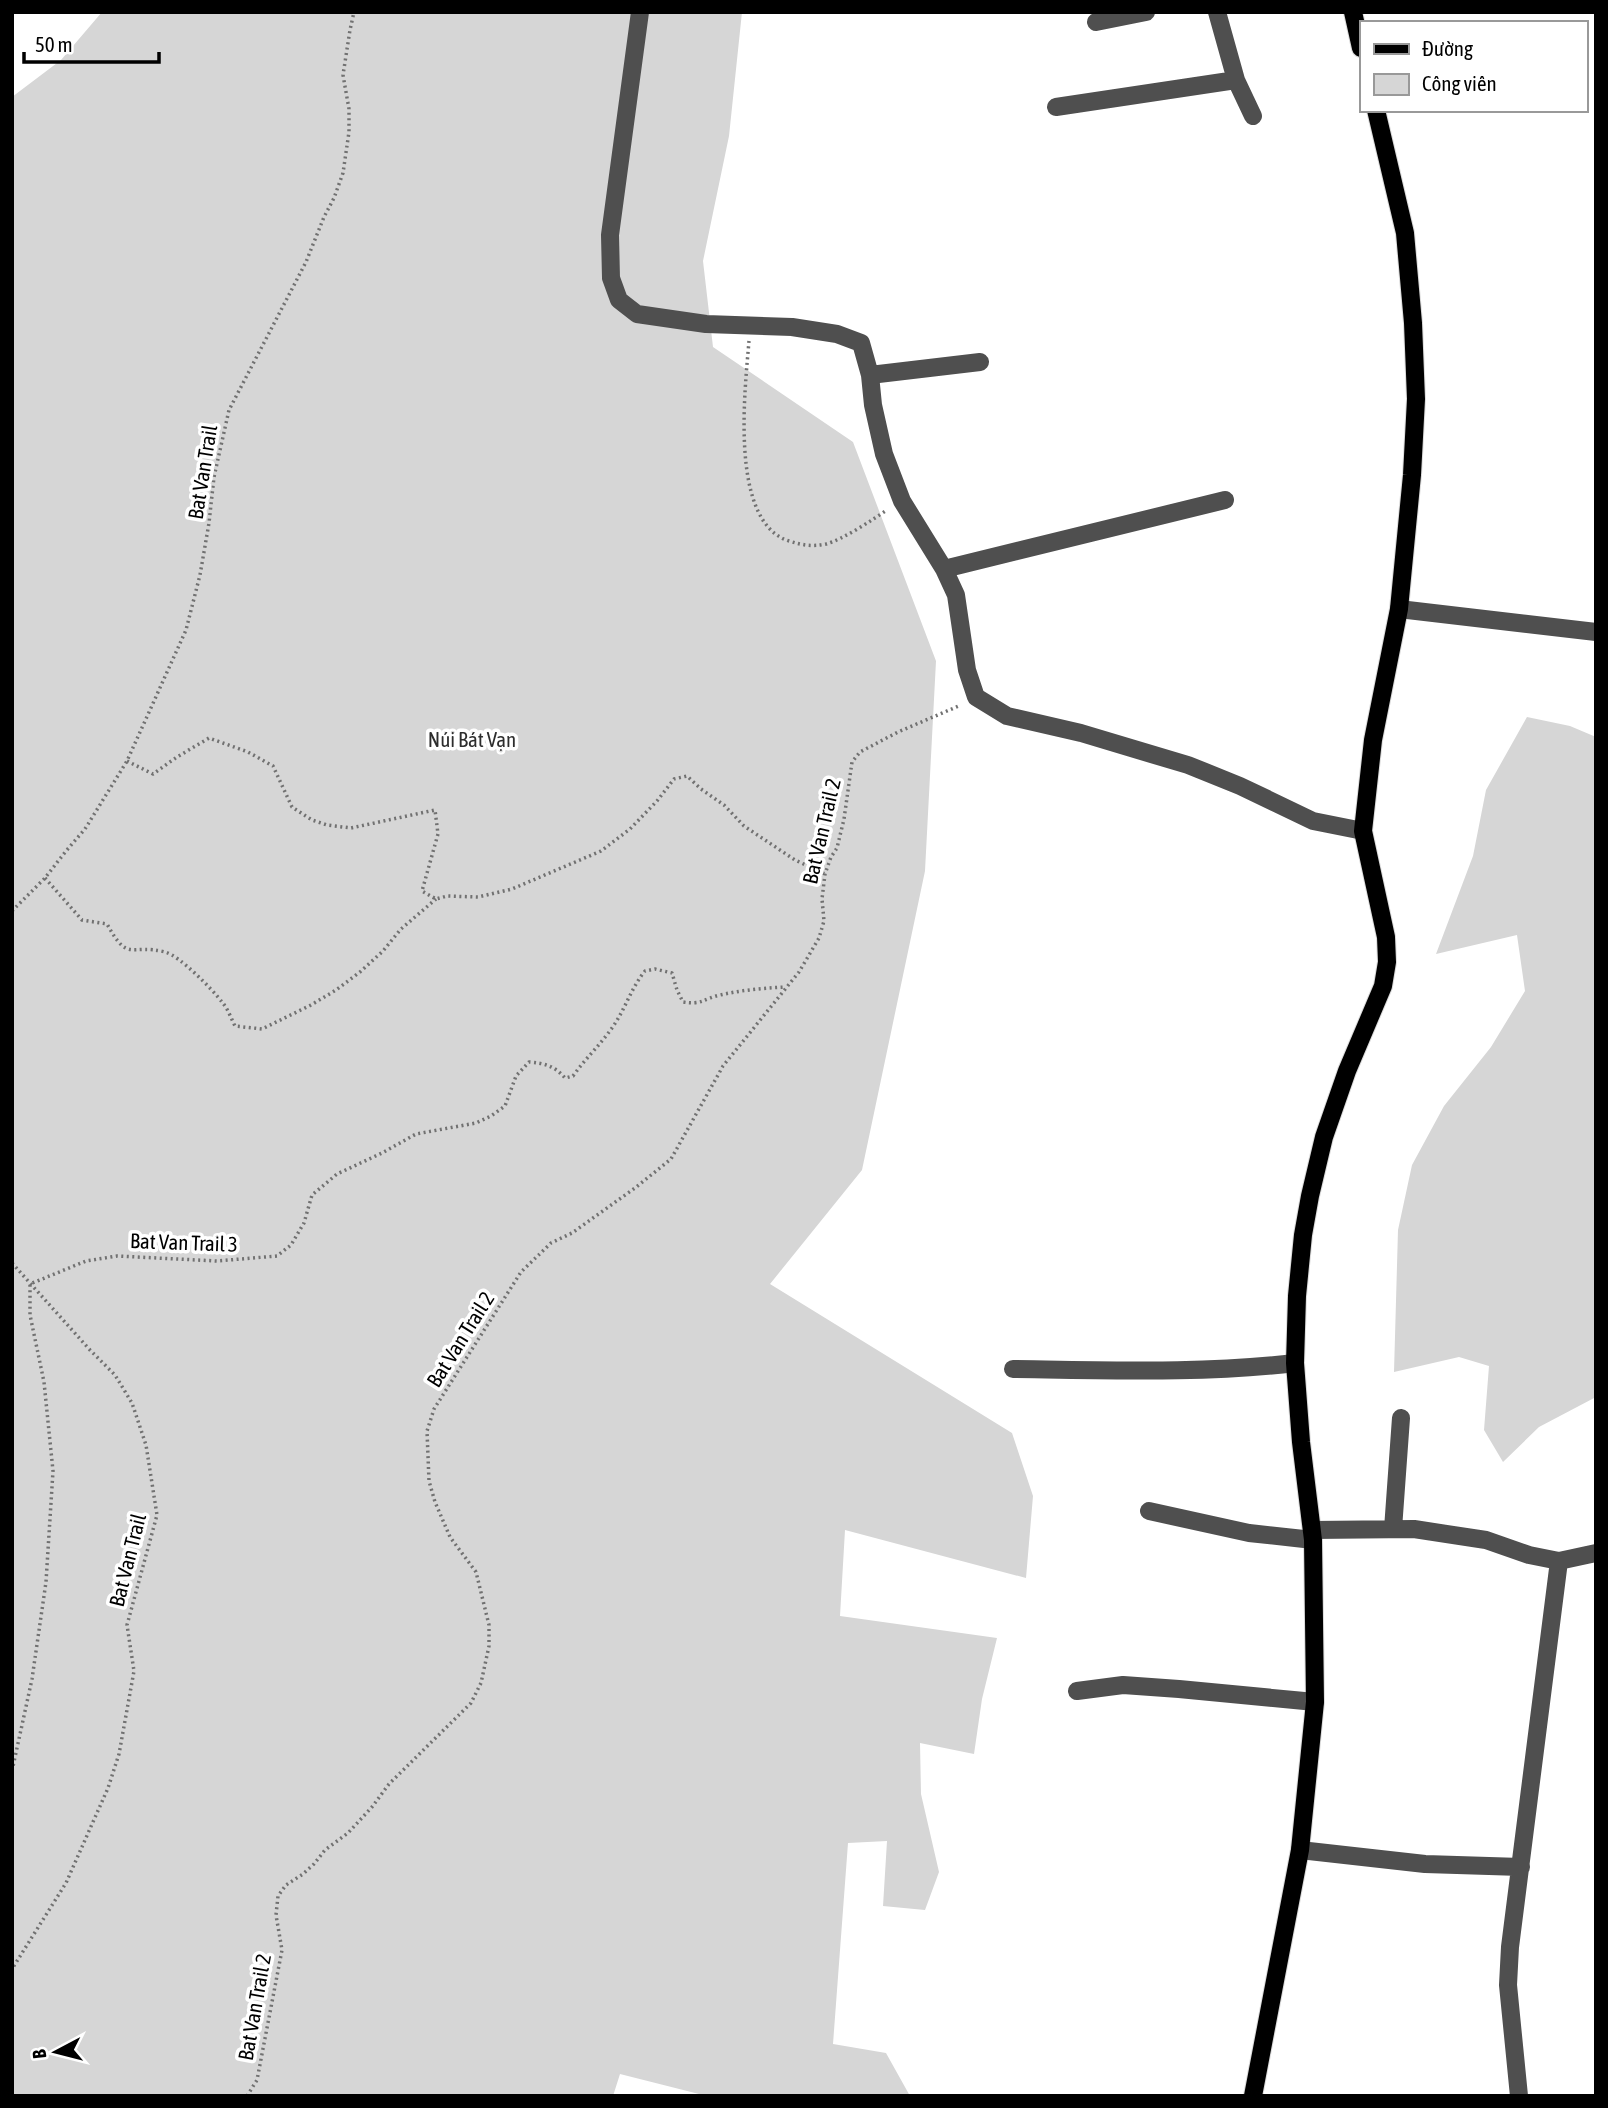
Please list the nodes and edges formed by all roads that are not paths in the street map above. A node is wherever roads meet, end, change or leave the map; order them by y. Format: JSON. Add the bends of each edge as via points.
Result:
{"nodes":[{"id":1,"x":640,"y":12,"type":"edge"},
{"id":2,"x":1146,"y":12,"type":"edge"},
{"id":3,"x":1217,"y":12,"type":"edge"},
{"id":4,"x":1353,"y":12,"type":"edge"},
{"id":5,"x":1096,"y":22,"type":"dead end"},
{"id":6,"x":1360,"y":44,"type":"edge"},
{"id":7,"x":1236,"y":80,"type":"junction"},
{"id":8,"x":1056,"y":107,"type":"dead end"},
{"id":9,"x":1376,"y":112,"type":"edge"},
{"id":10,"x":1253,"y":116,"type":"dead end"},
{"id":11,"x":980,"y":362,"type":"dead end"},
{"id":12,"x":870,"y":375,"type":"junction"},
{"id":13,"x":1225,"y":500,"type":"dead end"},
{"id":14,"x":944,"y":569,"type":"junction"},
{"id":15,"x":1399,"y":609,"type":"junction"},
{"id":16,"x":1596,"y":632,"type":"edge"},
{"id":17,"x":1363,"y":831,"type":"junction"},
{"id":18,"x":1295,"y":1363,"type":"junction"},
{"id":19,"x":1013,"y":1369,"type":"dead end"},
{"id":20,"x":1401,"y":1418,"type":"dead end"},
{"id":21,"x":1149,"y":1511,"type":"dead end"},
{"id":22,"x":1392,"y":1529,"type":"junction"},
{"id":23,"x":1313,"y":1535,"type":"junction"},
{"id":24,"x":1596,"y":1553,"type":"edge"},
{"id":25,"x":1559,"y":1561,"type":"junction"},
{"id":26,"x":1077,"y":1691,"type":"dead end"},
{"id":27,"x":1315,"y":1702,"type":"junction"},
{"id":28,"x":1300,"y":1850,"type":"junction"},
{"id":29,"x":1521,"y":1867,"type":"junction"},
{"id":30,"x":1253,"y":2096,"type":"edge"},
{"id":31,"x":1519,"y":2096,"type":"edge"}],
"edges":[{"from":1,"to":12,"type":"street","via":[[610,235],[611,278],[619,300],[636,314],[837,334],[861,343]]},
{"from":2,"to":5,"type":"street"},
{"from":3,"to":7,"type":"street"},
{"from":4,"to":6,"type":"main road"},
{"from":7,"to":8,"type":"street"},
{"from":7,"to":10,"type":"street"},
{"from":9,"to":15,"type":"main road","via":[[1405,233],[1413,323],[1416,399]]},
{"from":11,"to":12,"type":"street"},
{"from":12,"to":14,"type":"street","via":[[884,454],[902,501]]},
{"from":13,"to":14,"type":"street"},
{"from":14,"to":17,"type":"street","via":[[956,595],[967,670],[976,697],[1007,716],[1188,765],[1313,821]]},
{"from":15,"to":16,"type":"street"},
{"from":15,"to":17,"type":"main road","via":[[1373,740]]},
{"from":17,"to":18,"type":"main road","via":[[1386,937],[1387,962],[1383,986],[1324,1137],[1310,1196],[1297,1296]]},
{"from":18,"to":19,"type":"street","via":[[1175,1370]]},
{"from":18,"to":23,"type":"main road"},
{"from":20,"to":22,"type":"street"},
{"from":21,"to":23,"type":"street","via":[[1249,1533]]},
{"from":22,"to":23,"type":"street"},
{"from":22,"to":25,"type":"street","via":[[1486,1540]]},
{"from":23,"to":27,"type":"main road"},
{"from":24,"to":25,"type":"street"},
{"from":25,"to":29,"type":"street"},
{"from":26,"to":27,"type":"street","via":[[1123,1685]]},
{"from":27,"to":28,"type":"main road"},
{"from":28,"to":29,"type":"street","via":[[1425,1864]]},
{"from":28,"to":30,"type":"main road"},
{"from":29,"to":31,"type":"street","via":[[1508,1985]]}]}
